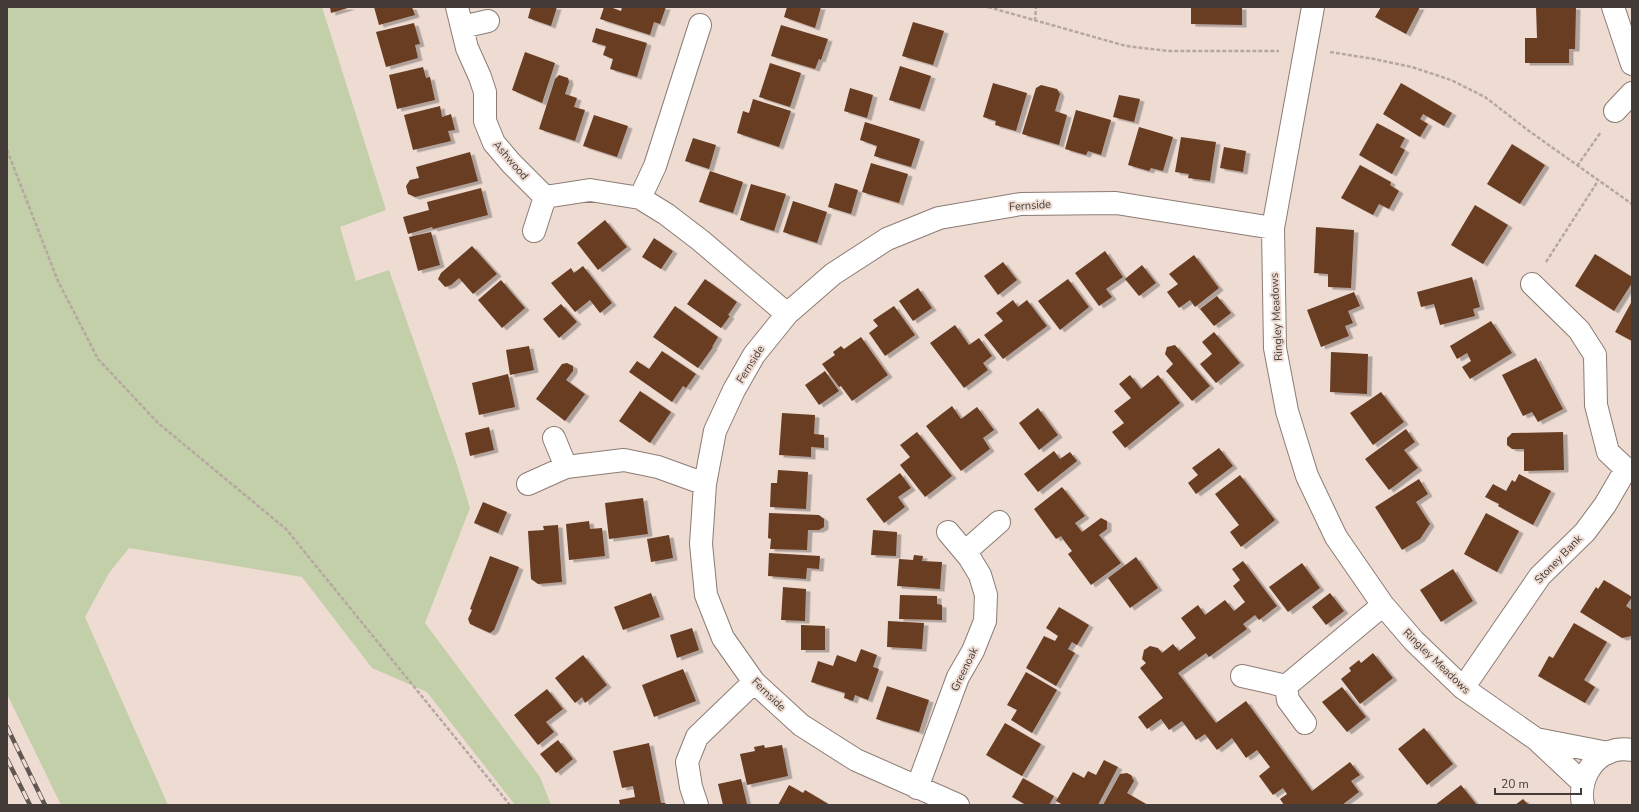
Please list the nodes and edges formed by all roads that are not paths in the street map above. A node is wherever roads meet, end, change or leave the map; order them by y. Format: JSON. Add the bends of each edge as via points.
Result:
{"nodes":[{"id":1,"x":1313,"y":7,"type":"edge"},
{"id":2,"x":1612,"y":7,"type":"edge"},
{"id":3,"x":459,"y":17,"type":"edge"},
{"id":4,"x":488,"y":21,"type":"dead end"},
{"id":5,"x":700,"y":25,"type":"dead end"},
{"id":6,"x":1632,"y":64,"type":"edge"},
{"id":7,"x":1632,"y":92,"type":"edge"},
{"id":8,"x":1615,"y":111,"type":"road end"},
{"id":9,"x":545,"y":197,"type":"junction"},
{"id":10,"x":640,"y":198,"type":"junction"},
{"id":11,"x":1273,"y":228,"type":"junction"},
{"id":12,"x":534,"y":231,"type":"dead end"},
{"id":13,"x":1532,"y":284,"type":"road end"},
{"id":14,"x":787,"y":314,"type":"junction"},
{"id":15,"x":554,"y":438,"type":"dead end"},
{"id":16,"x":566,"y":467,"type":"junction"},
{"id":17,"x":1629,"y":469,"type":"edge"},
{"id":18,"x":528,"y":484,"type":"dead end"},
{"id":19,"x":704,"y":484,"type":"junction"},
{"id":20,"x":999,"y":522,"type":"dead end"},
{"id":21,"x":948,"y":532,"type":"dead end"},
{"id":22,"x":964,"y":552,"type":"junction"},
{"id":23,"x":1383,"y":604,"type":"junction"},
{"id":24,"x":1242,"y":676,"type":"dead end"},
{"id":25,"x":754,"y":682,"type":"junction"},
{"id":26,"x":1286,"y":686,"type":"junction"},
{"id":27,"x":1463,"y":688,"type":"junction"},
{"id":28,"x":1305,"y":723,"type":"dead end"},
{"id":29,"x":1536,"y":739,"type":"junction"},
{"id":30,"x":1632,"y":750,"type":"edge"},
{"id":31,"x":1608,"y":753,"type":"junction"},
{"id":32,"x":1582,"y":783,"type":"junction"},
{"id":33,"x":917,"y":788,"type":"junction"},
{"id":34,"x":697,"y":805,"type":"edge"},
{"id":35,"x":958,"y":805,"type":"edge"},
{"id":36,"x":1583,"y":805,"type":"edge"}],
"edges":[{"from":1,"to":11,"type":"street","name":"Ringley Meadows"},
{"from":2,"to":6,"type":"street"},
{"from":3,"to":4,"type":"street","name":"Ashwood"},
{"from":3,"to":9,"type":"street","name":"Ashwood","via":[[467,48],[485,92],[485,121],[494,143]]},
{"from":5,"to":10,"type":"street","via":[[655,166]]},
{"from":7,"to":8,"type":"street"},
{"from":9,"to":10,"type":"street","via":[[590,190]]},
{"from":9,"to":12,"type":"street"},
{"from":10,"to":14,"type":"street","via":[[700,240]]},
{"from":11,"to":14,"type":"street","name":"Fernside","via":[[1116,203],[1021,204],[960,214],[939,218],[887,240],[832,274]]},
{"from":11,"to":23,"type":"street","name":"Ringley Meadows","via":[[1275,348],[1287,411],[1307,476],[1336,537]]},
{"from":13,"to":17,"type":"street","name":"Stoney Bank","via":[[1579,330],[1595,354],[1596,406],[1608,452]]},
{"from":14,"to":19,"type":"street","name":"Fernside","via":[[754,355],[734,390],[716,431]]},
{"from":15,"to":16,"type":"street"},
{"from":16,"to":18,"type":"street"},
{"from":16,"to":19,"type":"street","via":[[624,460],[658,467]]},
{"from":17,"to":27,"type":"street","name":"Stoney Bank","via":[[1585,532],[1540,576]]},
{"from":19,"to":25,"type":"street","name":"Fernside","via":[[701,544],[706,595],[723,638]]},
{"from":20,"to":22,"type":"street"},
{"from":21,"to":22,"type":"street","name":"Greenoak"},
{"from":22,"to":33,"type":"street","name":"Greenoak","via":[[980,575],[986,595],[985,621],[973,651],[958,676]]},
{"from":23,"to":26,"type":"street"},
{"from":23,"to":27,"type":"street","name":"Ringley Meadows","via":[[1414,641]]},
{"from":24,"to":26,"type":"street"},
{"from":25,"to":33,"type":"street","name":"Fernside","via":[[801,725],[844,753]]},
{"from":25,"to":34,"type":"street","via":[[697,737],[687,762]]},
{"from":26,"to":28,"type":"street","via":[[1288,700]]},
{"from":27,"to":29,"type":"street","name":"Ringley Meadows"},
{"from":29,"to":31,"type":"street","name":"Ringley Meadows"},
{"from":29,"to":32,"type":"street","name":"Ringley Meadows"},
{"from":30,"to":31,"type":"street"},
{"from":31,"to":32,"type":"street","via":[[1596,760]]},
{"from":32,"to":36,"type":"street"},
{"from":33,"to":35,"type":"street","name":"Fernside"}]}
